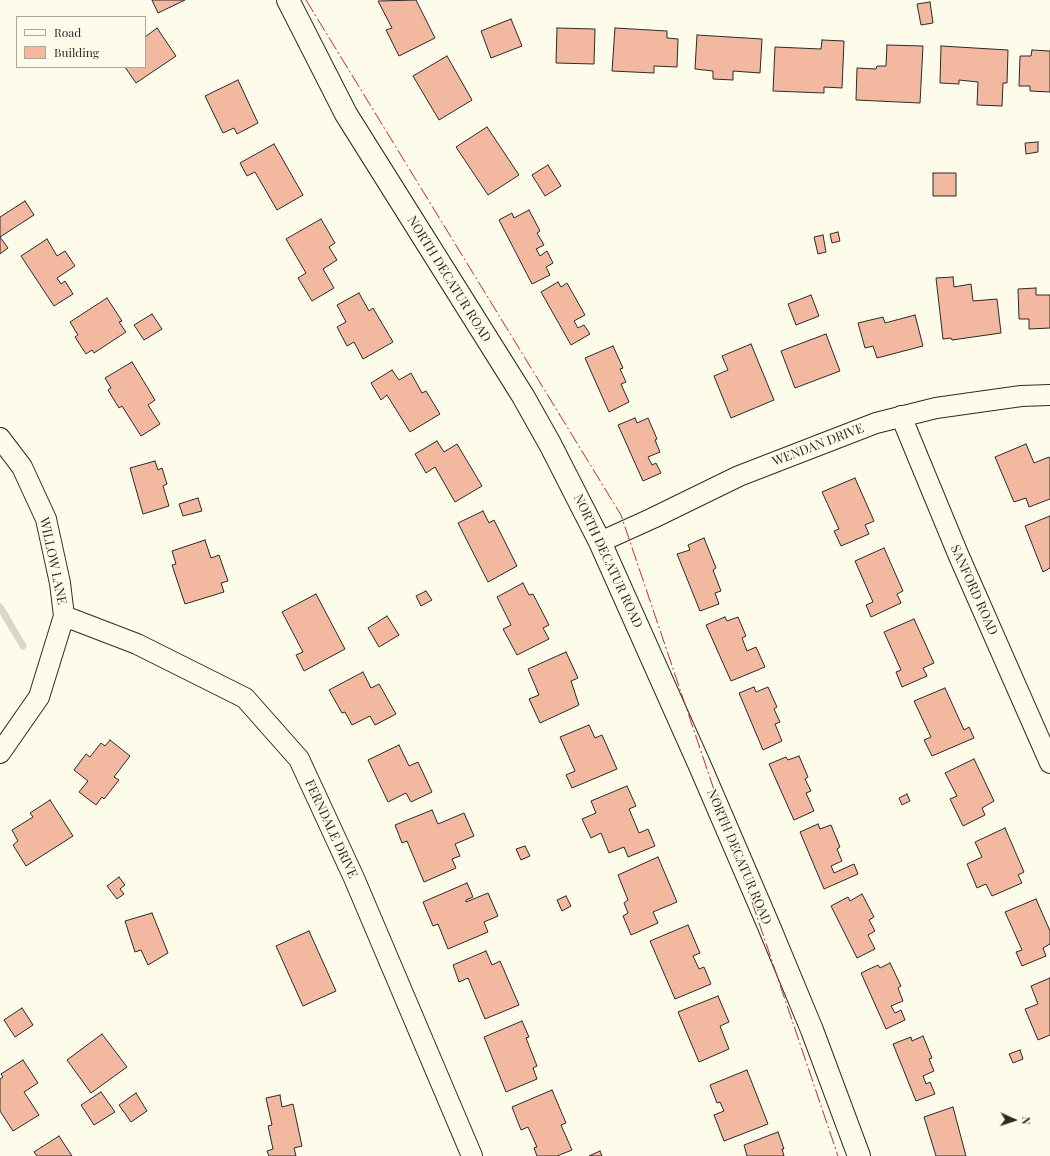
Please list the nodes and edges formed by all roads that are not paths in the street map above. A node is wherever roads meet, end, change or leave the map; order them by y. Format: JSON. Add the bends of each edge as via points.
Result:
{"nodes":[{"id":1,"x":288,"y":0,"type":"edge"},
{"id":2,"x":1050,"y":395,"type":"edge"},
{"id":3,"x":901,"y":416,"type":"junction"},
{"id":4,"x":0,"y":438,"type":"edge"},
{"id":5,"x":600,"y":542,"type":"junction"},
{"id":6,"x":64,"y":616,"type":"junction"},
{"id":7,"x":0,"y":753,"type":"edge"},
{"id":8,"x":1050,"y":763,"type":"edge"},
{"id":9,"x":472,"y":1156,"type":"edge"},
{"id":10,"x":860,"y":1156,"type":"edge"}],
"edges":[{"from":1,"to":5,"type":"main road","name":"NORTH DECATUR ROAD","via":[[346,114],[523,396],[554,450]]},
{"from":2,"to":3,"type":"street","name":"WENDAN DRIVE","via":[[975,402]]},
{"from":3,"to":5,"type":"street","name":"WENDAN DRIVE","via":[[853,431],[739,476]]},
{"from":3,"to":8,"type":"street","name":"SANFORD ROAD","via":[[958,554]]},
{"from":4,"to":6,"type":"street","name":"WILLOW LANE","via":[[22,467],[46,519],[60,583]]},
{"from":5,"to":10,"type":"main road","name":"NORTH DECATUR ROAD","via":[[768,924]]},
{"from":6,"to":7,"type":"street","name":"WILLOW LANE","via":[[39,697]]},
{"from":6,"to":9,"type":"street","name":"FERNDALE DRIVE","via":[[137,644],[245,698],[299,759],[354,878]]}]}
